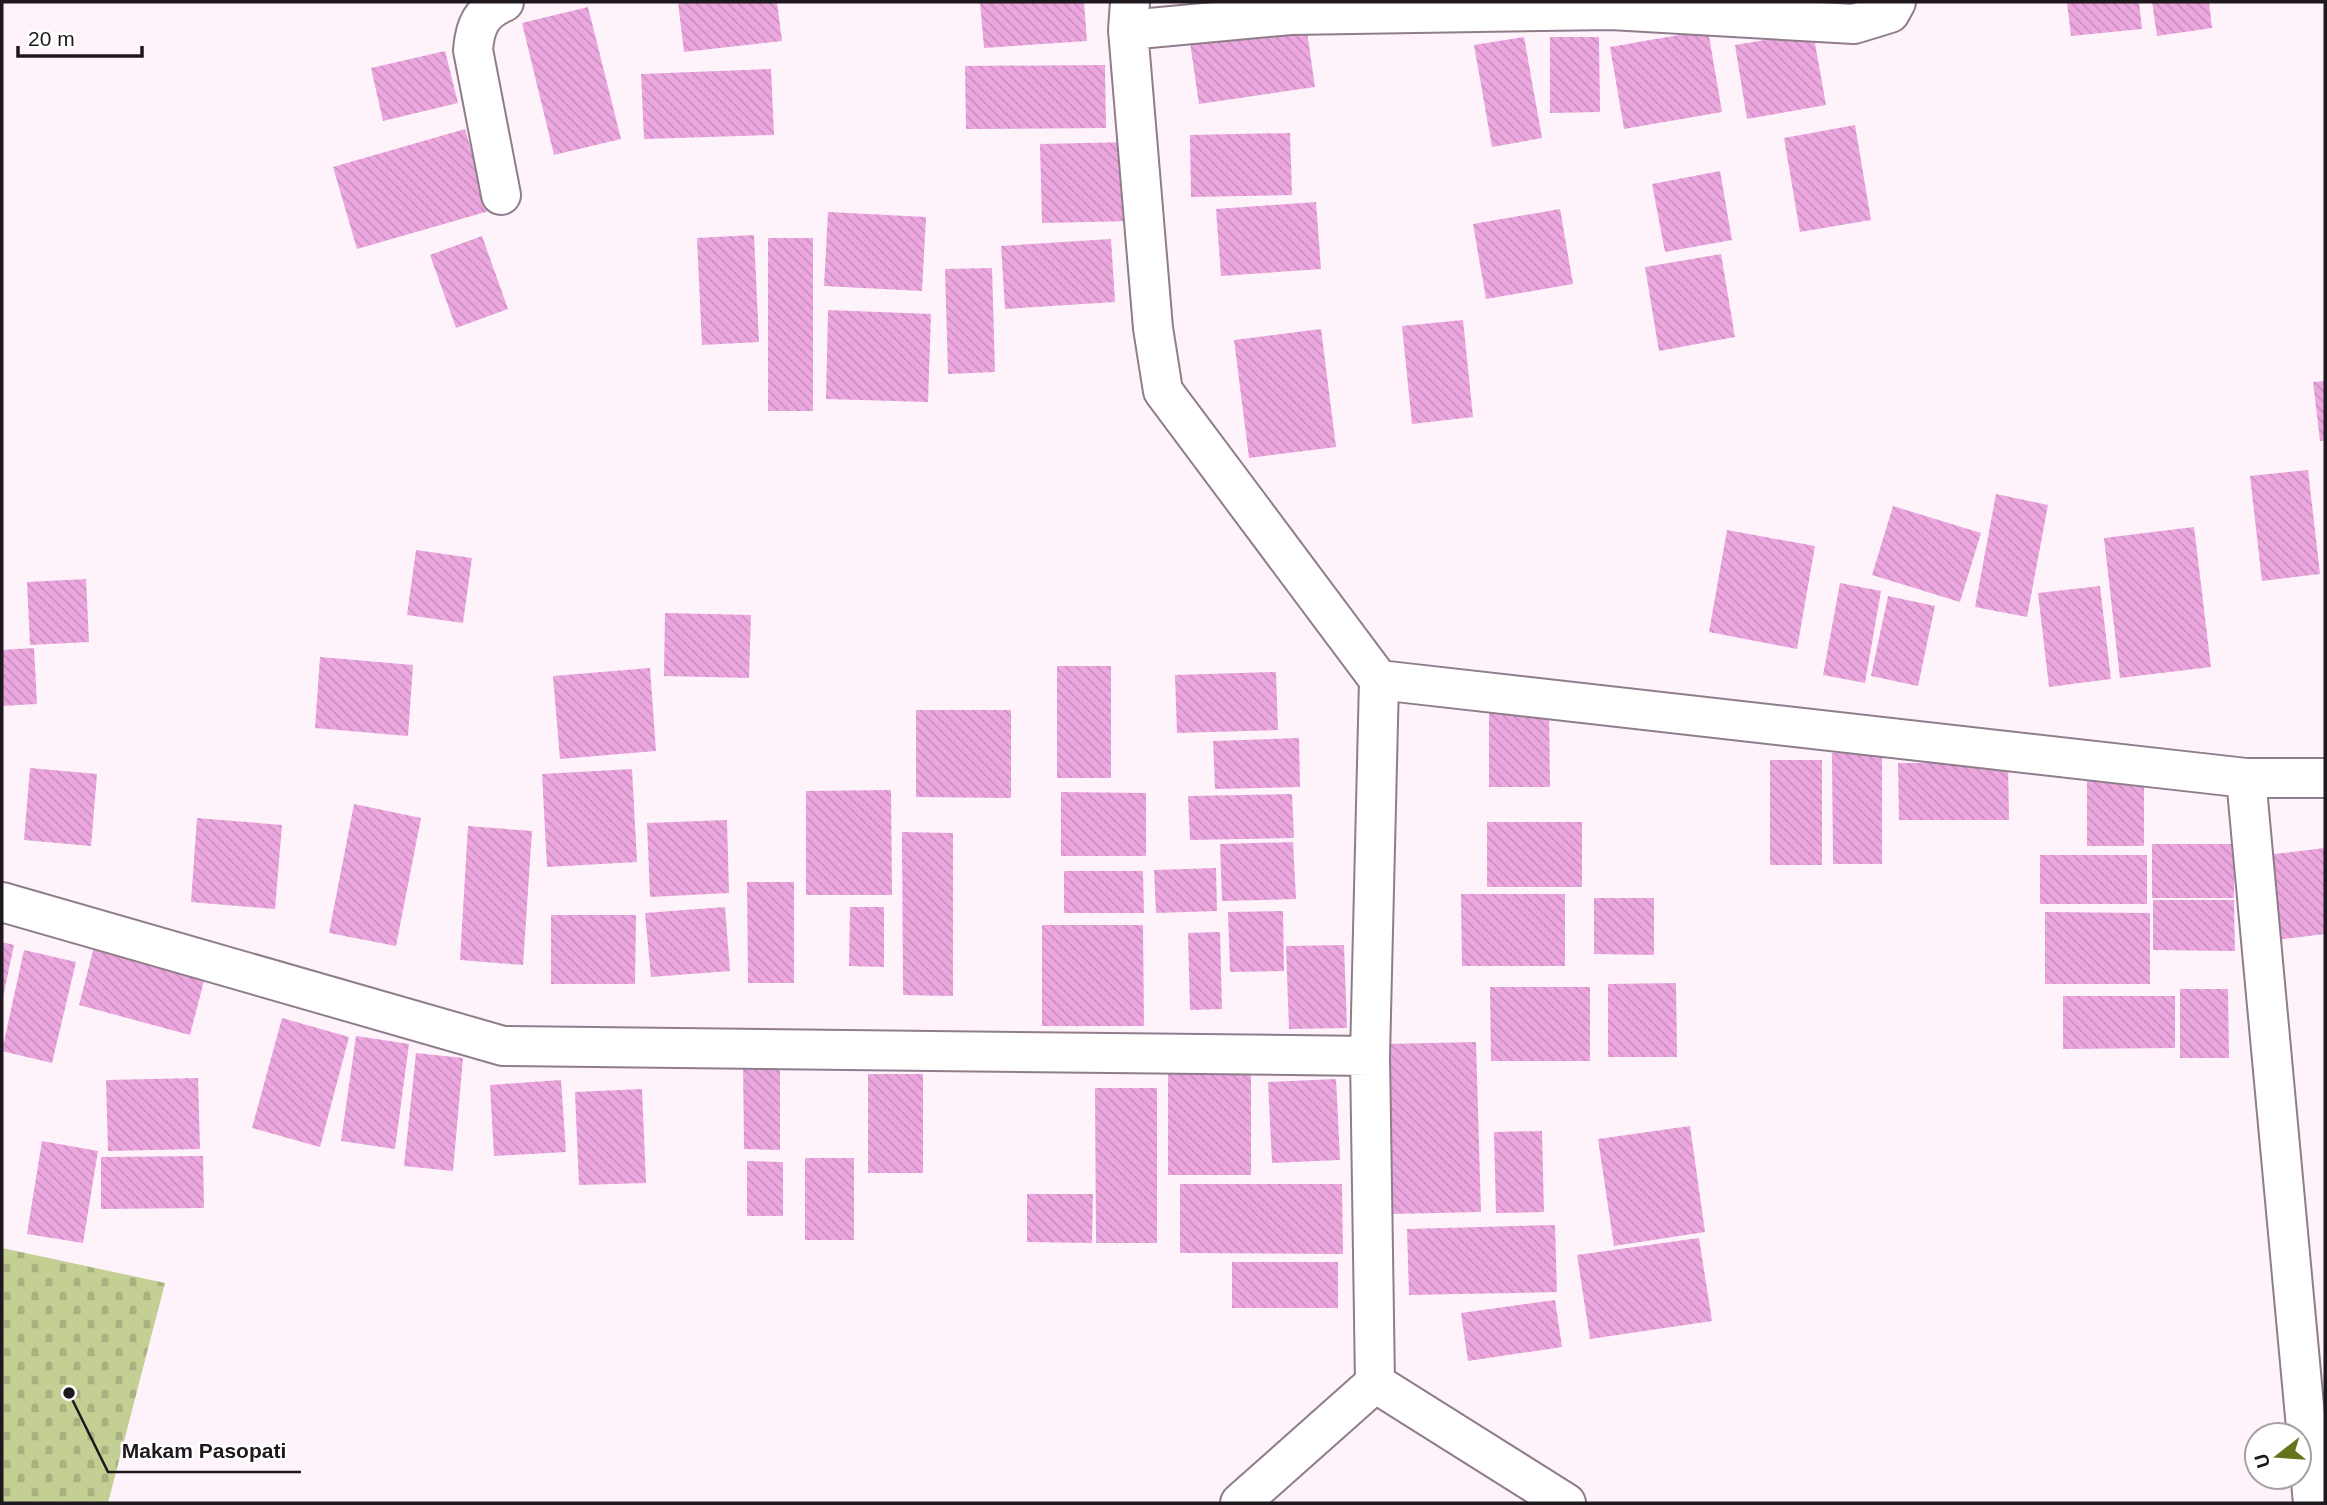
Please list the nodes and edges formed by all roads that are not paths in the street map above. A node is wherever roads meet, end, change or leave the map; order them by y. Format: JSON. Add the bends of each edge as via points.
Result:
{"nodes":[{"id":1,"x":504,"y":2,"type":"edge"},
{"id":2,"x":1896,"y":2,"type":"edge"},
{"id":3,"x":1129,"y":16,"type":"edge"},
{"id":4,"x":501,"y":195,"type":"dead end"},
{"id":5,"x":1379,"y":680,"type":"junction"},
{"id":6,"x":2246,"y":778,"type":"junction"},
{"id":7,"x":2325,"y":778,"type":"edge"},
{"id":8,"x":2,"y":902,"type":"edge"},
{"id":9,"x":1370,"y":1056,"type":"junction"},
{"id":10,"x":1375,"y":1384,"type":"junction"},
{"id":11,"x":1240,"y":1503,"type":"edge"},
{"id":12,"x":1566,"y":1503,"type":"edge"},
{"id":13,"x":2313,"y":1503,"type":"edge"}],
"edges":[{"from":1,"to":4,"type":"street","via":[[491,8],[475,27],[473,50]]},
{"from":2,"to":3,"type":"street","via":[[1891,13],[1854,24],[1611,10]]},
{"from":3,"to":5,"type":"street","via":[[1153,328],[1163,391]]},
{"from":5,"to":6,"type":"street"},
{"from":5,"to":9,"type":"street"},
{"from":6,"to":7,"type":"street"},
{"from":6,"to":13,"type":"street"},
{"from":8,"to":9,"type":"street","via":[[503,1046]]},
{"from":9,"to":10,"type":"street"},
{"from":10,"to":11,"type":"street"},
{"from":10,"to":12,"type":"street"}]}
